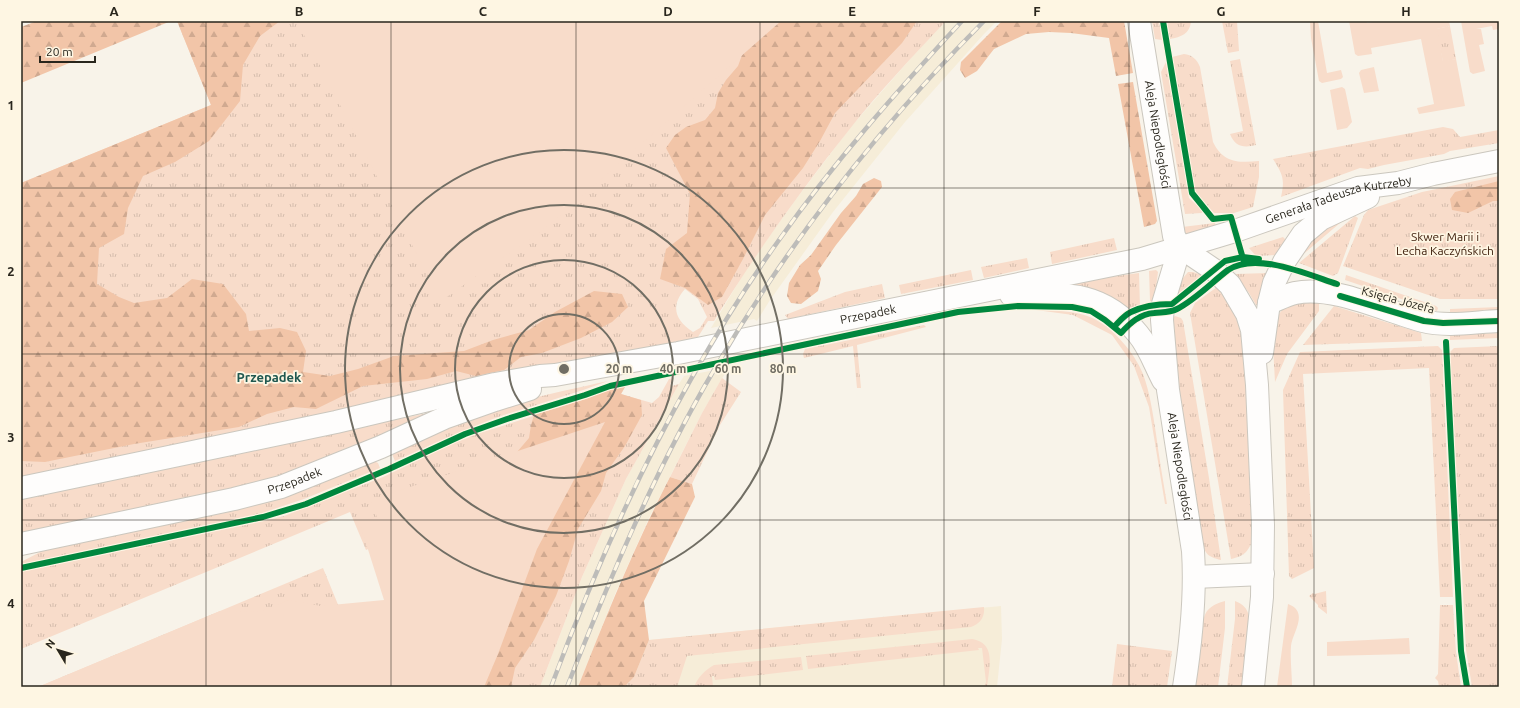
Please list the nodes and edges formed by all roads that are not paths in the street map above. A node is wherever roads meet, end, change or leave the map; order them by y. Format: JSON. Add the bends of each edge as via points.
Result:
{"nodes":[{"id":1,"x":1139,"y":21,"type":"edge"},
{"id":2,"x":1499,"y":161,"type":"edge"},
{"id":3,"x":1398,"y":183,"type":"junction"},
{"id":4,"x":1180,"y":247,"type":"junction"},
{"id":5,"x":956,"y":296,"type":"junction"},
{"id":6,"x":1269,"y":303,"type":"junction"},
{"id":7,"x":1499,"y":321,"type":"edge"},
{"id":8,"x":555,"y":375,"type":"junction"},
{"id":9,"x":1257,"y":384,"type":"junction"},
{"id":10,"x":1168,"y":390,"type":"junction"},
{"id":11,"x":21,"y":488,"type":"edge"},
{"id":12,"x":21,"y":544,"type":"edge"},
{"id":13,"x":1263,"y":574,"type":"junction"},
{"id":14,"x":1194,"y":577,"type":"junction"},
{"id":15,"x":1184,"y":687,"type":"edge"},
{"id":16,"x":1253,"y":687,"type":"edge"}],
"edges":[{"from":1,"to":4,"type":"street","name":"Aleja Niepodległości","via":[[1171,222]]},
{"from":2,"to":3,"type":"street","name":"Generała Tadeusza Kutrzeby"},
{"from":3,"to":4,"type":"street","name":"Generała Tadeusza Kutrzeby","via":[[1358,188]]},
{"from":3,"to":6,"type":"street","via":[[1321,219],[1303,234],[1281,266]]},
{"from":4,"to":5,"type":"street","name":"Przepadek","via":[[1142,259]]},
{"from":4,"to":9,"type":"street","via":[[1221,276],[1235,292],[1248,314]]},
{"from":4,"to":10,"type":"street","name":"Aleja Niepodległości","via":[[1162,304]]},
{"from":5,"to":8,"type":"street","name":"Przepadek"},
{"from":5,"to":10,"type":"street","via":[[1072,296],[1105,305],[1138,334]]},
{"from":6,"to":7,"type":"street","name":"Księcia Józefa","via":[[1295,293],[1317,292],[1362,302],[1424,321]]},
{"from":6,"to":9,"type":"street"},
{"from":8,"to":11,"type":"street","name":"Przepadek","via":[[495,384],[336,422]]},
{"from":8,"to":12,"type":"street","name":"Przepadek","via":[[530,389],[450,416],[281,487]]},
{"from":9,"to":13,"type":"street"},
{"from":10,"to":14,"type":"street","name":"Aleja Niepodległości","via":[[1193,551]]},
{"from":13,"to":14,"type":"street"},
{"from":13,"to":16,"type":"street","via":[[1260,632]]},
{"from":14,"to":15,"type":"street","name":"Aleja Niepodległości","via":[[1193,617]]}]}
